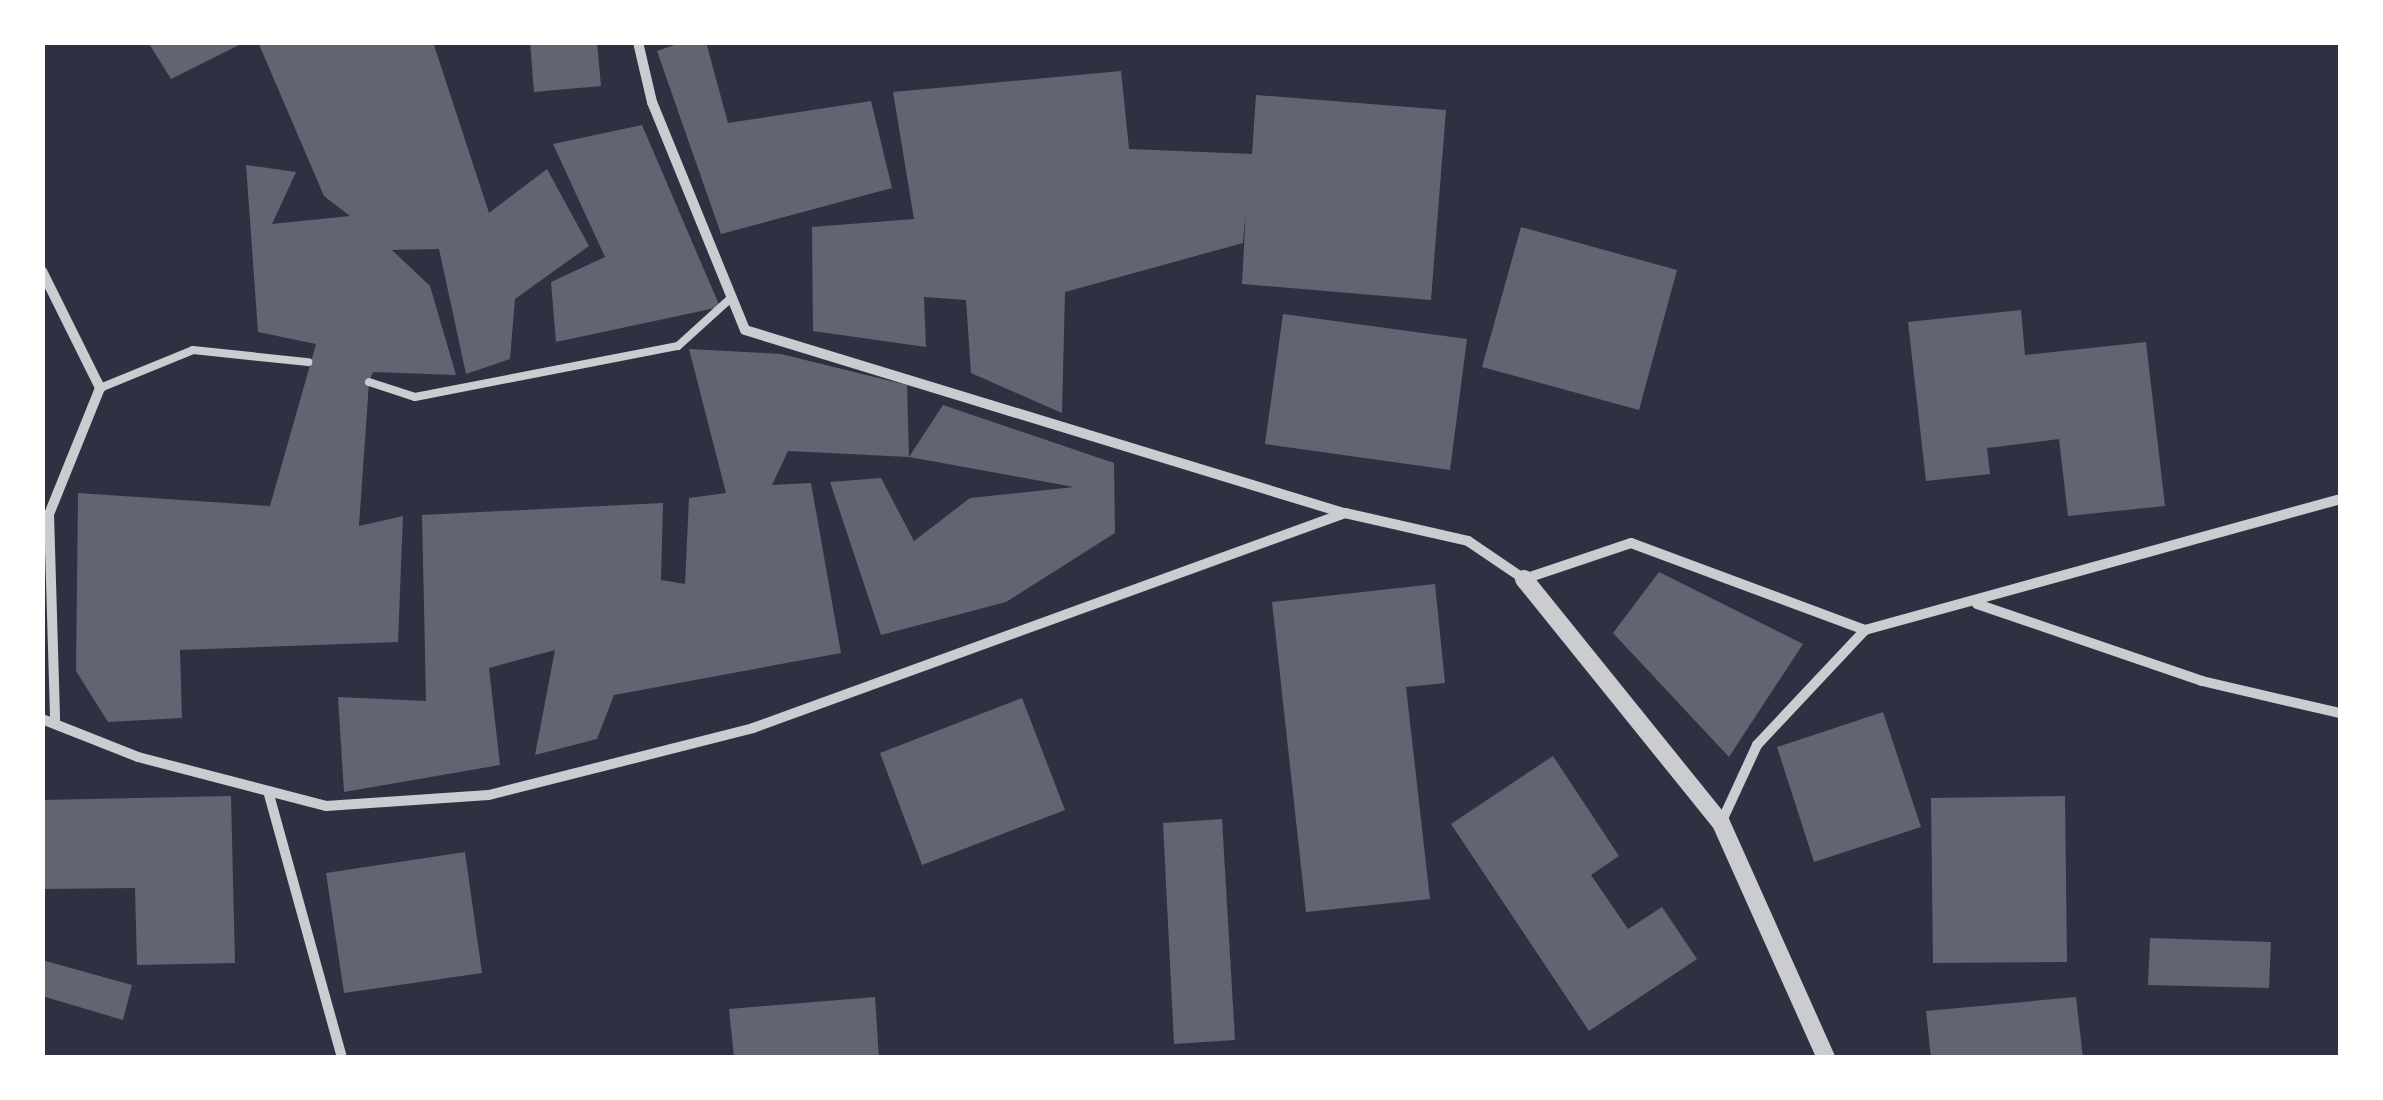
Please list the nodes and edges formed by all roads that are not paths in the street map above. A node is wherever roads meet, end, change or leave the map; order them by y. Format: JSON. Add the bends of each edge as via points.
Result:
{"nodes":[{"id":1,"x":638,"y":42,"type":"edge"},
{"id":2,"x":42,"y":271,"type":"edge"},
{"id":3,"x":732,"y":297,"type":"junction"},
{"id":4,"x":308,"y":362,"type":"dead end"},
{"id":5,"x":369,"y":382,"type":"dead end"},
{"id":6,"x":100,"y":388,"type":"junction"},
{"id":7,"x":2340,"y":500,"type":"edge"},
{"id":8,"x":1345,"y":513,"type":"junction"},
{"id":9,"x":1524,"y":579,"type":"junction"},
{"id":10,"x":1976,"y":604,"type":"junction"},
{"id":11,"x":1865,"y":630,"type":"junction"},
{"id":12,"x":2340,"y":713,"type":"edge"},
{"id":13,"x":48,"y":719,"type":"edge"},
{"id":14,"x":268,"y":791,"type":"junction"},
{"id":15,"x":1721,"y":823,"type":"junction"},
{"id":16,"x":342,"y":1058,"type":"edge"},
{"id":17,"x":1826,"y":1058,"type":"edge"}],
"edges":[{"from":1,"to":3,"type":"street","via":[[652,102]]},
{"from":2,"to":6,"type":"street"},
{"from":3,"to":5,"type":"lane","via":[[678,346],[415,398]]},
{"from":3,"to":8,"type":"street","via":[[745,330]]},
{"from":4,"to":6,"type":"lane","via":[[193,350]]},
{"from":6,"to":13,"type":"street","via":[[49,514]]},
{"from":7,"to":10,"type":"street"},
{"from":8,"to":9,"type":"street","via":[[1468,540]]},
{"from":8,"to":14,"type":"street","via":[[716,738],[489,795],[326,806]]},
{"from":9,"to":11,"type":"street","via":[[1631,542]]},
{"from":9,"to":15,"type":"street"},
{"from":10,"to":11,"type":"street"},
{"from":10,"to":12,"type":"street","via":[[2202,681]]},
{"from":11,"to":15,"type":"street","via":[[1756,745]]},
{"from":13,"to":14,"type":"street","via":[[138,756]]},
{"from":14,"to":16,"type":"street"},
{"from":15,"to":17,"type":"street"}]}
